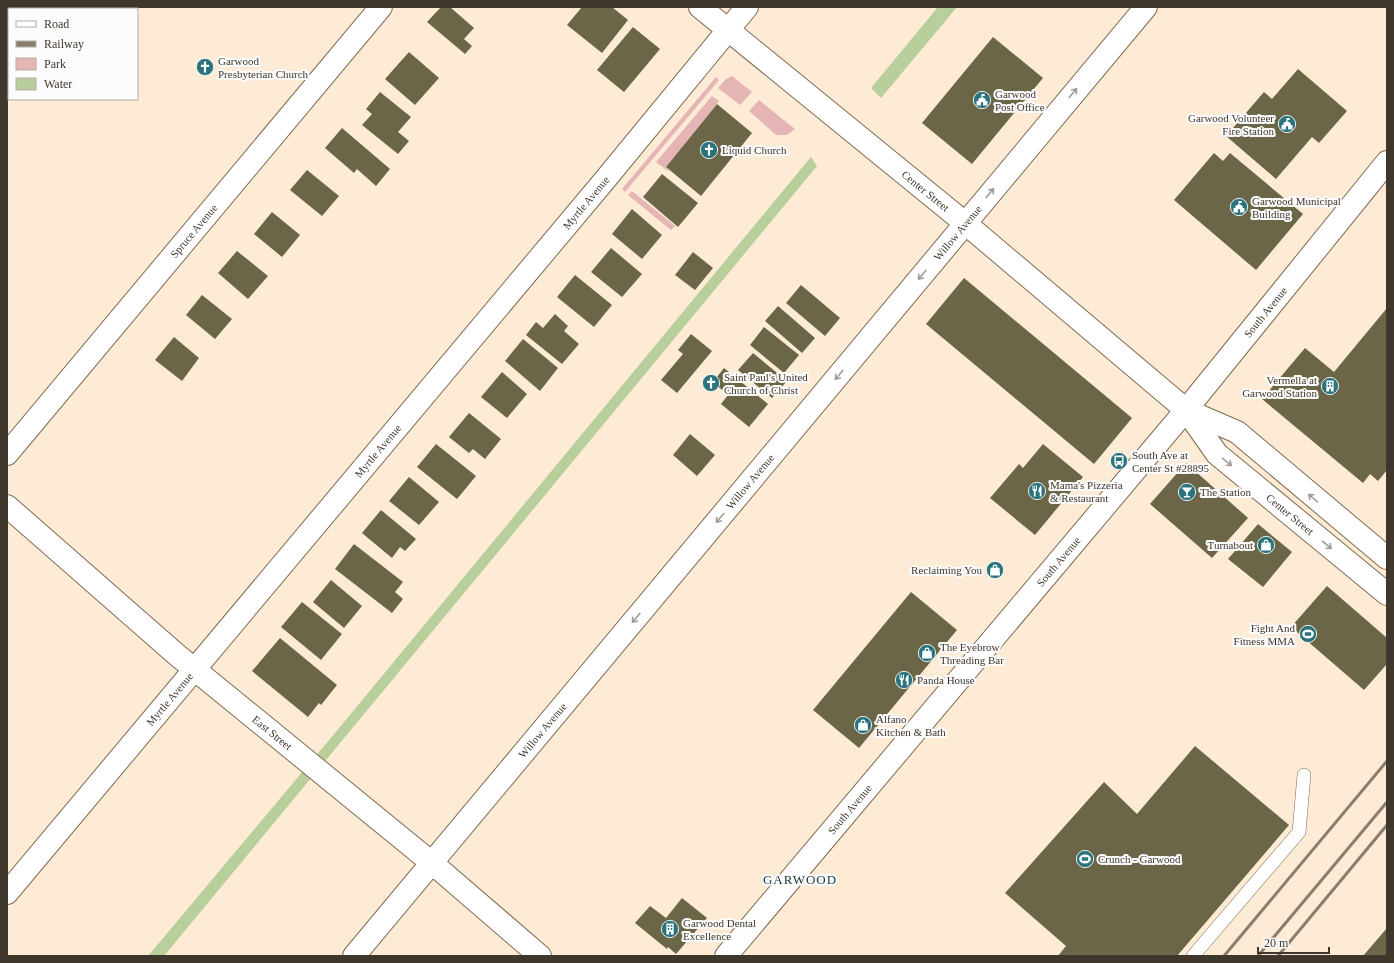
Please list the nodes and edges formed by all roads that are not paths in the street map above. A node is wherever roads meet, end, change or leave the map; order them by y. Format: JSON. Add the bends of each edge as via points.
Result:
{"nodes":[{"id":1,"x":381,"y":7,"type":"edge"},
{"id":2,"x":700,"y":7,"type":"edge"},
{"id":3,"x":747,"y":7,"type":"edge"},
{"id":4,"x":1146,"y":7,"type":"edge"},
{"id":5,"x":727,"y":30,"type":"junction"},
{"id":6,"x":1387,"y":162,"type":"edge"},
{"id":7,"x":965,"y":223,"type":"junction"},
{"id":8,"x":1186,"y":410,"type":"junction"},
{"id":9,"x":7,"y":454,"type":"edge"},
{"id":10,"x":7,"y":506,"type":"edge"},
{"id":11,"x":1387,"y":558,"type":"edge"},
{"id":12,"x":1387,"y":594,"type":"edge"},
{"id":13,"x":194,"y":668,"type":"junction"},
{"id":14,"x":1304,"y":775,"type":"dead end"},
{"id":15,"x":432,"y":863,"type":"junction"},
{"id":16,"x":7,"y":893,"type":"edge"},
{"id":17,"x":354,"y":956,"type":"edge"},
{"id":18,"x":540,"y":956,"type":"edge"},
{"id":19,"x":726,"y":956,"type":"edge"},
{"id":20,"x":1193,"y":956,"type":"edge"}],
"edges":[{"from":1,"to":9,"type":"street","name":"Spruce Avenue"},
{"from":2,"to":5,"type":"street","name":"Center Street"},
{"from":3,"to":5,"type":"street","name":"Myrtle Avenue"},
{"from":7,"to":4,"type":"street","name":"Willow Avenue","one_way":true},
{"from":5,"to":7,"type":"street","name":"Center Street"},
{"from":5,"to":13,"type":"street","name":"Myrtle Avenue","via":[[604,181]]},
{"from":6,"to":8,"type":"street","name":"South Avenue"},
{"from":7,"to":8,"type":"street","name":"Center Street"},
{"from":7,"to":15,"type":"street","name":"Willow Avenue","one_way":true},
{"from":11,"to":8,"type":"street","name":"Center Street","one_way":true,"via":[[1237,432]]},
{"from":8,"to":12,"type":"street","name":"Center Street","one_way":true,"via":[[1217,454]]},
{"from":8,"to":19,"type":"street","name":"South Avenue"},
{"from":10,"to":13,"type":"street","name":"East Street"},
{"from":13,"to":15,"type":"street","name":"East Street"},
{"from":13,"to":16,"type":"street","name":"Myrtle Avenue"},
{"from":14,"to":20,"type":"lane","via":[[1299,832]]},
{"from":15,"to":17,"type":"street","name":"Willow Avenue"},
{"from":15,"to":18,"type":"street","name":"East Street"}]}
